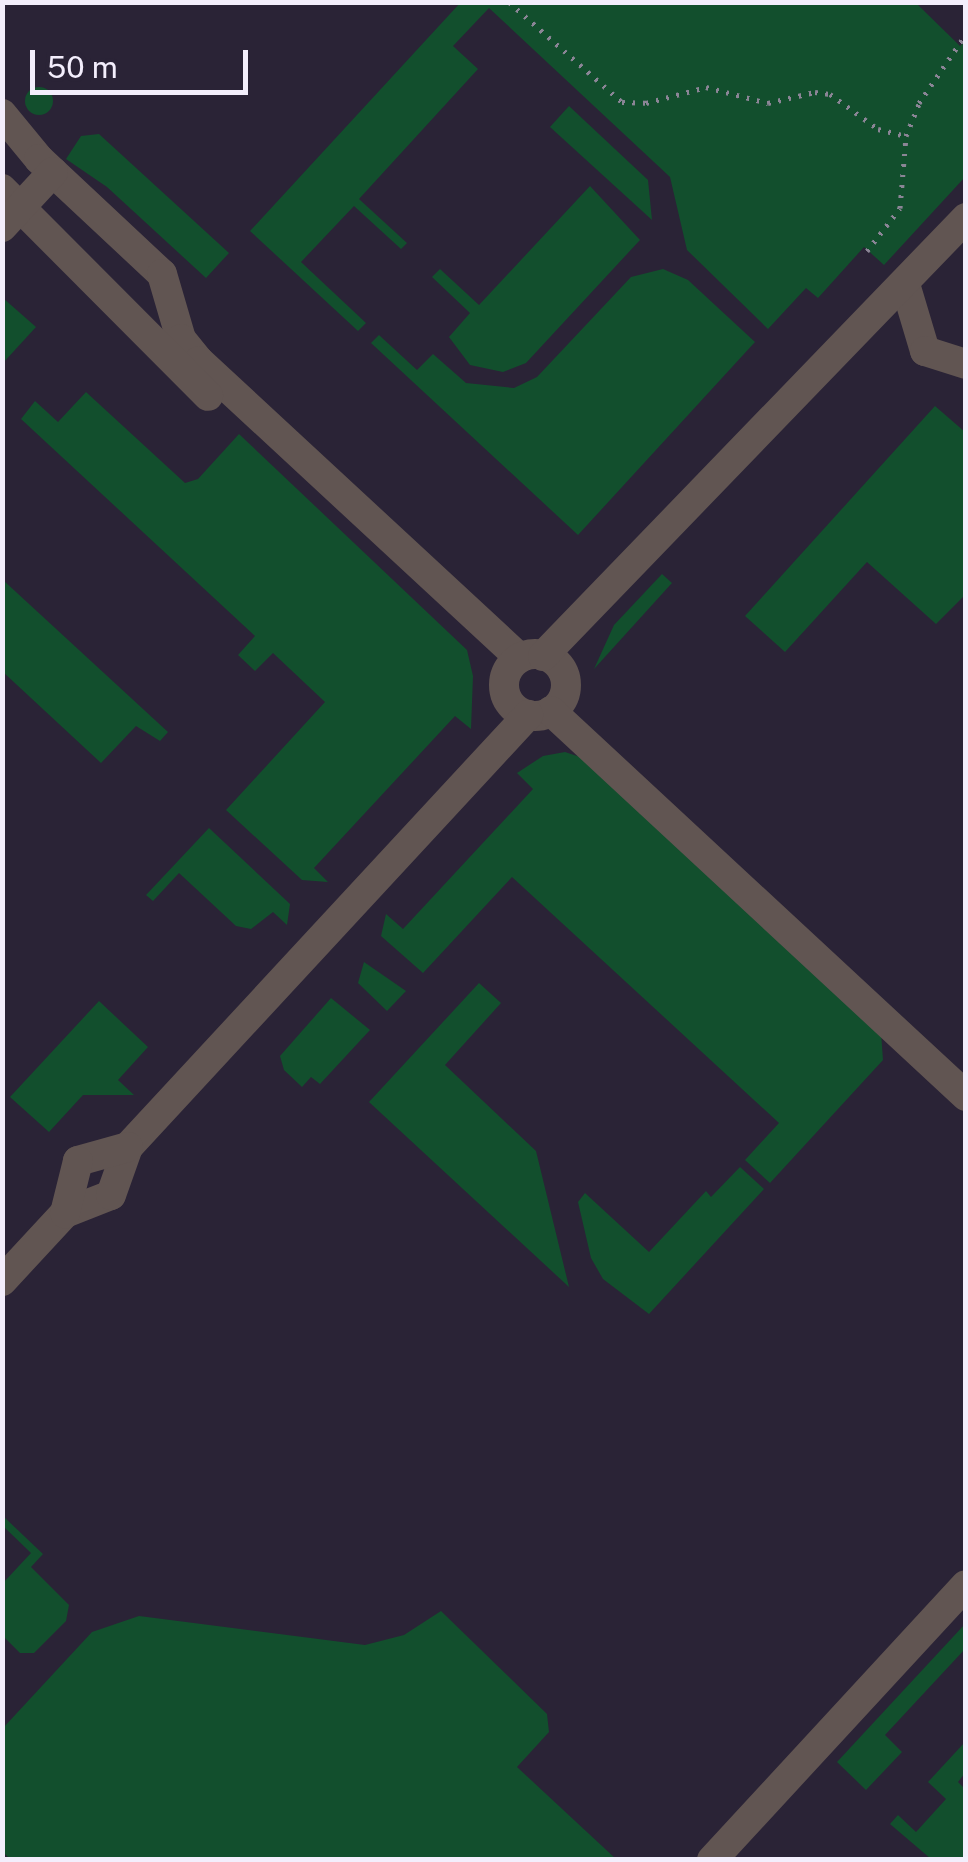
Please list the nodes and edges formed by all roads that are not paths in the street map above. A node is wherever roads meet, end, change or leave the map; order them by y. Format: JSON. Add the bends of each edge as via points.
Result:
{"nodes":[{"id":1,"x":2,"y":114,"type":"edge"},
{"id":2,"x":2,"y":172,"type":"edge"},
{"id":3,"x":53,"y":172,"type":"junction"},
{"id":4,"x":8,"y":208,"type":"edge"},
{"id":5,"x":966,"y":218,"type":"edge"},
{"id":6,"x":905,"y":284,"type":"junction"},
{"id":7,"x":966,"y":364,"type":"edge"},
{"id":8,"x":524,"y":661,"type":"junction"},
{"id":9,"x":547,"y":708,"type":"junction"},
{"id":10,"x":966,"y":1070,"type":"edge"},
{"id":11,"x":966,"y":1096,"type":"edge"},
{"id":12,"x":128,"y":1147,"type":"junction"},
{"id":13,"x":66,"y":1214,"type":"junction"},
{"id":14,"x":2,"y":1282,"type":"edge"},
{"id":15,"x":966,"y":1585,"type":"edge"},
{"id":16,"x":712,"y":1860,"type":"edge"}],
"edges":[{"from":1,"to":3,"type":"lane"},
{"from":2,"to":4,"type":"lane"},
{"from":3,"to":4,"type":"lane"},
{"from":3,"to":8,"type":"lane","via":[[162,274],[181,339],[199,361]]},
{"from":4,"to":8,"type":"lane","via":[[123,304],[160,352]]},
{"from":5,"to":6,"type":"lane"},
{"from":6,"to":7,"type":"lane","via":[[925,351]]},
{"from":6,"to":8,"type":"lane"},
{"from":8,"to":9,"type":"lane","via":[[562,672]]},
{"from":8,"to":9,"type":"lane","via":[[506,697]]},
{"from":9,"to":10,"type":"lane"},
{"from":9,"to":11,"type":"lane"},
{"from":9,"to":12,"type":"lane"},
{"from":12,"to":13,"type":"lane","via":[[111,1195]]},
{"from":12,"to":13,"type":"lane","via":[[78,1161]]},
{"from":13,"to":14,"type":"lane"},
{"from":15,"to":16,"type":"lane"}]}
